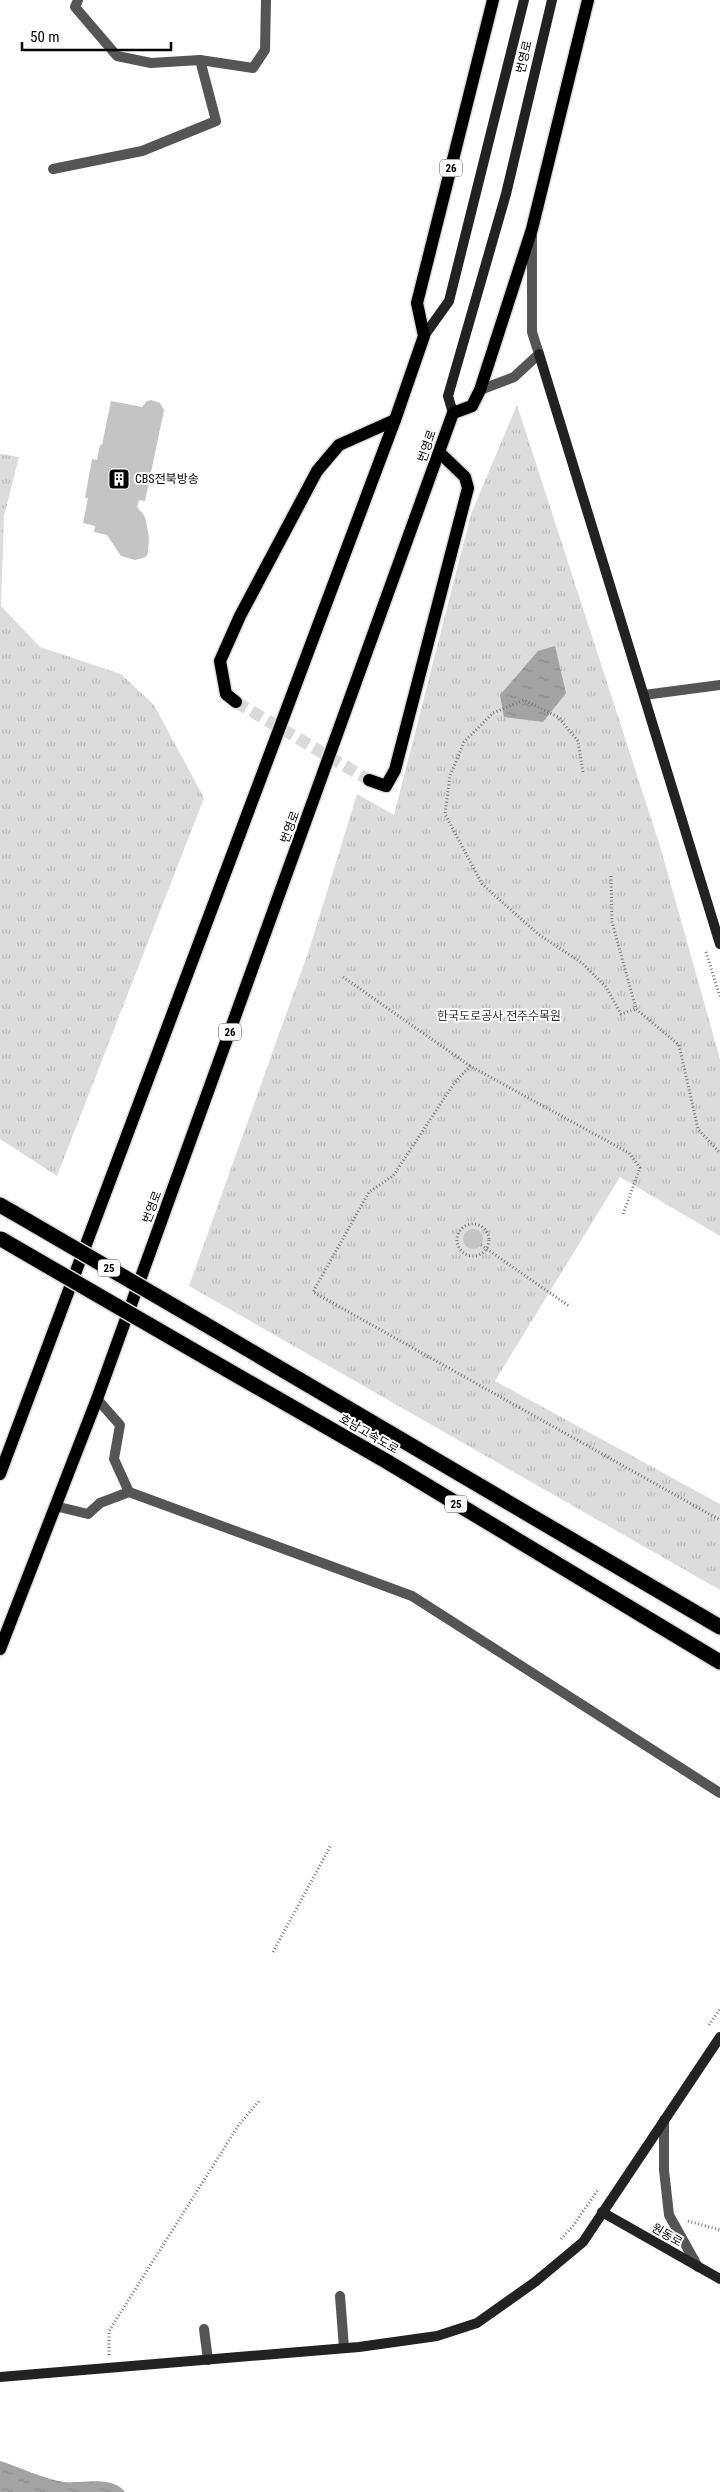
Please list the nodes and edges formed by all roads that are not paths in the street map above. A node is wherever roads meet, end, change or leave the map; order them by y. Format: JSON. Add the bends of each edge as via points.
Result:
{"nodes":[{"id":1,"x":78,"y":0,"type":"edge"},
{"id":2,"x":266,"y":0,"type":"edge"},
{"id":3,"x":493,"y":0,"type":"edge"},
{"id":4,"x":524,"y":0,"type":"edge"},
{"id":5,"x":552,"y":0,"type":"edge"},
{"id":6,"x":588,"y":0,"type":"edge"},
{"id":7,"x":200,"y":60,"type":"junction"},
{"id":8,"x":53,"y":169,"type":"dead end"},
{"id":9,"x":532,"y":229,"type":"junction"},
{"id":10,"x":424,"y":336,"type":"junction"},
{"id":11,"x":540,"y":354,"type":"junction"},
{"id":12,"x":480,"y":390,"type":"junction"},
{"id":13,"x":453,"y":414,"type":"junction"},
{"id":14,"x":395,"y":420,"type":"junction"},
{"id":15,"x":440,"y":453,"type":"junction"},
{"id":16,"x":720,"y":685,"type":"edge"},
{"id":17,"x":644,"y":695,"type":"junction"},
{"id":18,"x":236,"y":702,"type":"tunnel mouth"},
{"id":19,"x":368,"y":780,"type":"tunnel mouth"},
{"id":20,"x":720,"y":944,"type":"edge"},
{"id":21,"x":0,"y":1205,"type":"edge"},
{"id":22,"x":0,"y":1239,"type":"edge"},
{"id":23,"x":97,"y":1399,"type":"junction"},
{"id":24,"x":0,"y":1474,"type":"edge"},
{"id":25,"x":129,"y":1492,"type":"junction"},
{"id":26,"x":56,"y":1506,"type":"junction"},
{"id":27,"x":720,"y":1627,"type":"edge"},
{"id":28,"x":0,"y":1649,"type":"edge"},
{"id":29,"x":720,"y":1662,"type":"edge"},
{"id":30,"x":720,"y":1793,"type":"edge"},
{"id":31,"x":720,"y":2036,"type":"edge"},
{"id":32,"x":664,"y":2120,"type":"junction"},
{"id":33,"x":602,"y":2212,"type":"junction"},
{"id":34,"x":698,"y":2267,"type":"junction"},
{"id":35,"x":720,"y":2279,"type":"edge"},
{"id":36,"x":340,"y":2296,"type":"dead end"},
{"id":37,"x":204,"y":2328,"type":"dead end"},
{"id":38,"x":344,"y":2348,"type":"junction"},
{"id":39,"x":208,"y":2360,"type":"junction"},
{"id":40,"x":0,"y":2377,"type":"edge"}],
"edges":[{"from":1,"to":7,"type":"street","via":[[75,8],[117,56],[151,63]]},
{"from":2,"to":7,"type":"street","via":[[265,50],[253,68]]},
{"from":3,"to":10,"type":"main road","number":"26","via":[[417,303]]},
{"from":4,"to":10,"type":"street","name":"번영로","via":[[449,301]]},
{"from":5,"to":13,"type":"street","name":"번영로","via":[[506,194],[448,396]]},
{"from":6,"to":9,"type":"main road"},
{"from":7,"to":8,"type":"street","via":[[216,121],[142,151]]},
{"from":9,"to":11,"type":"street","via":[[532,332]]},
{"from":9,"to":12,"type":"main road"},
{"from":10,"to":14,"type":"main road","name":"번영로"},
{"from":11,"to":12,"type":"street","via":[[514,377]]},
{"from":11,"to":17,"type":"street"},
{"from":12,"to":13,"type":"main road","via":[[472,406]]},
{"from":13,"to":15,"type":"main road","name":"번영로","number":"26"},
{"from":14,"to":18,"type":"main road","via":[[339,444],[317,471],[240,616],[220,661],[226,694]]},
{"from":14,"to":24,"type":"main road","name":"번영로"},
{"from":15,"to":19,"type":"main road","via":[[465,477],[468,488],[395,770],[386,786]]},
{"from":15,"to":23,"type":"main road","name":"번영로","number":"26"},
{"from":16,"to":17,"type":"street"},
{"from":17,"to":20,"type":"street"},
{"from":21,"to":27,"type":"highway","name":"호남고속도로","number":"25","bridge":true},
{"from":22,"to":29,"type":"highway","name":"호남고속도로","number":"25","bridge":true,"via":[[386,1461]]},
{"from":23,"to":25,"type":"street","via":[[120,1425],[114,1459]]},
{"from":23,"to":26,"type":"main road","name":"번영로","number":"26"},
{"from":25,"to":26,"type":"street","via":[[100,1503],[88,1514]]},
{"from":25,"to":30,"type":"street","via":[[412,1596]]},
{"from":26,"to":28,"type":"main road","name":"번영로","number":"26"},
{"from":31,"to":32,"type":"street"},
{"from":32,"to":33,"type":"street"},
{"from":32,"to":34,"type":"street","via":[[664,2170],[669,2215]]},
{"from":33,"to":34,"type":"street","name":"원동로"},
{"from":33,"to":38,"type":"street","via":[[583,2242],[478,2323],[437,2336]]},
{"from":34,"to":35,"type":"street","name":"원동로"},
{"from":36,"to":38,"type":"street"},
{"from":37,"to":39,"type":"street"},
{"from":38,"to":39,"type":"street"},
{"from":39,"to":40,"type":"street"}]}
